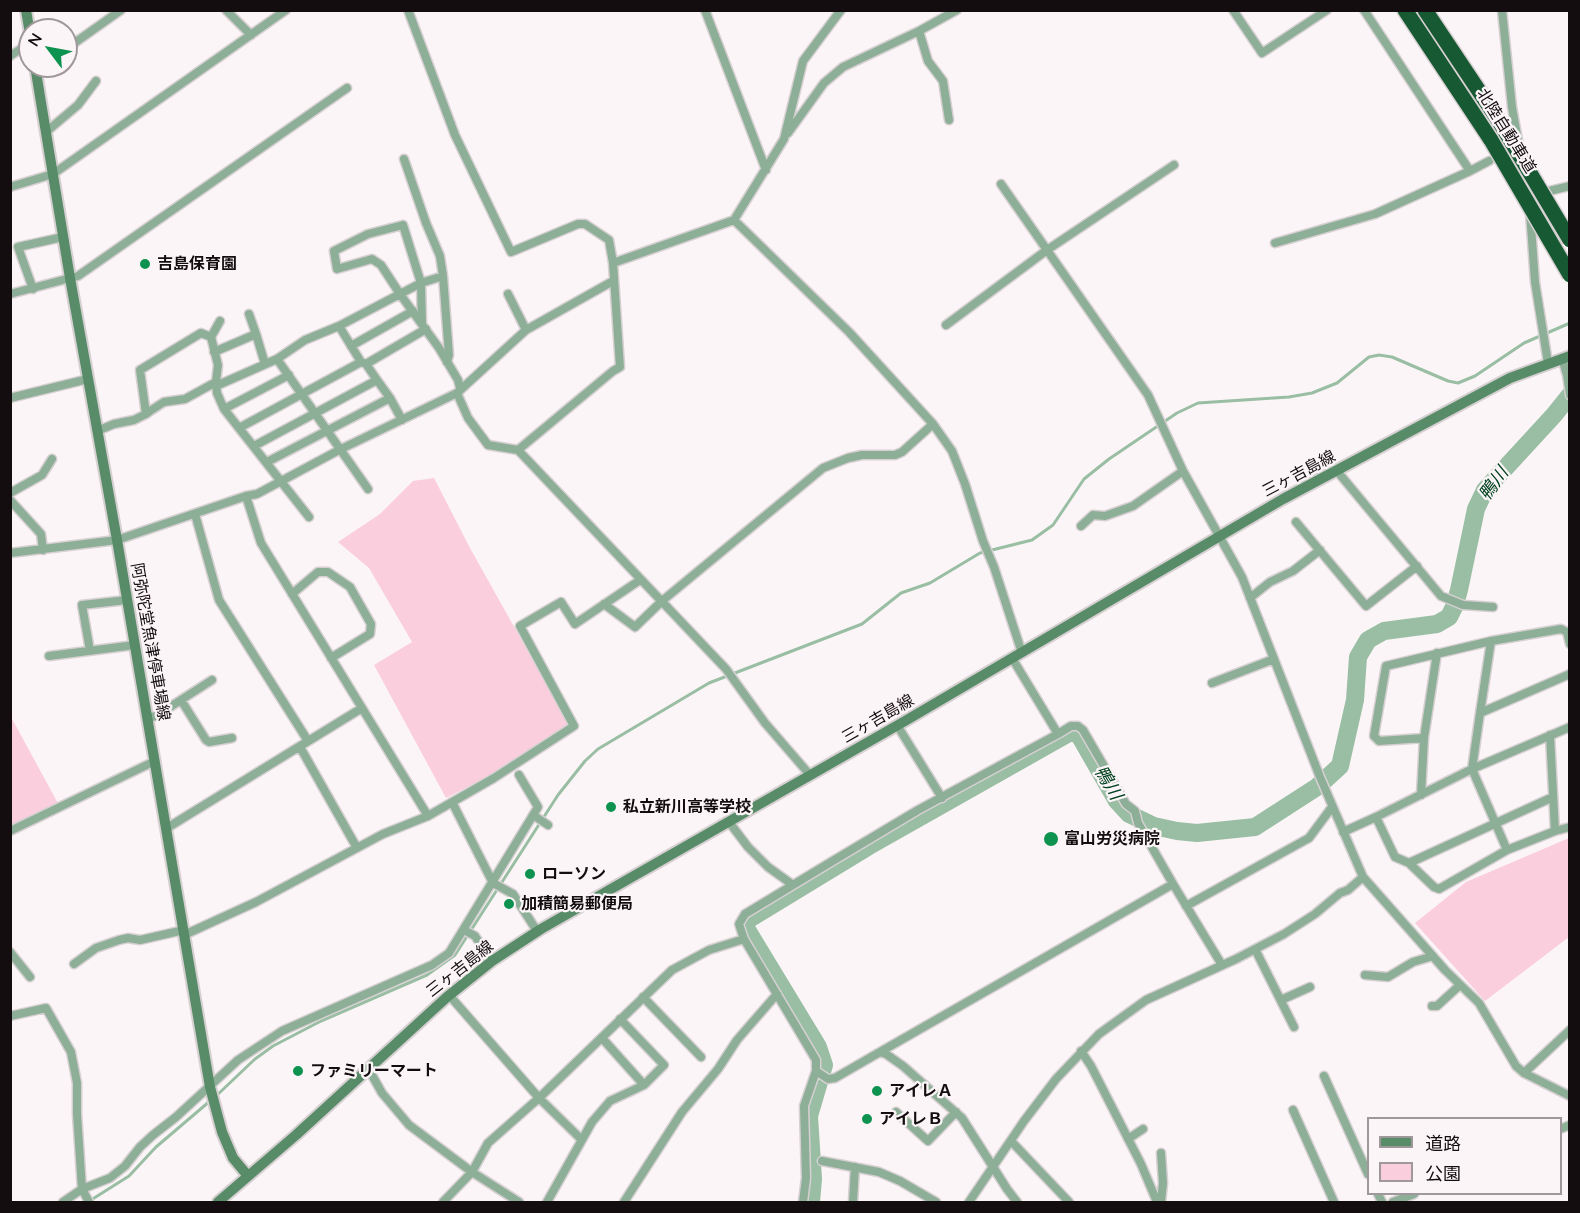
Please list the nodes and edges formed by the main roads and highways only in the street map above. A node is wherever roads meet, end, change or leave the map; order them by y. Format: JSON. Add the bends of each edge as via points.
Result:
{"nodes":[{"id":1,"x":1405,"y":10,"type":"edge"},
{"id":2,"x":1425,"y":10,"type":"edge"},
{"id":3,"x":39,"y":78,"type":"edge"},
{"id":4,"x":1569,"y":240,"type":"edge"},
{"id":5,"x":1569,"y":275,"type":"edge"},
{"id":6,"x":1566,"y":357,"type":"edge"},
{"id":7,"x":248,"y":1176,"type":"junction"},
{"id":8,"x":218,"y":1203,"type":"edge"}],
"edges":[{"from":1,"to":5,"type":"highway","name":"北陸自動車道","bridge":true,"via":[[1491,140]]},
{"from":2,"to":4,"type":"highway","name":"北陸自動車道","bridge":true,"via":[[1499,121]]},
{"from":3,"to":7,"type":"main road","name":"阿弥陀堂魚津停車場線","via":[[210,1087],[233,1158]]},
{"from":6,"to":7,"type":"main road","name":"三ヶ吉島線","via":[[1510,378],[1283,499],[537,932],[449,995]]},
{"from":7,"to":8,"type":"main road"}]}
